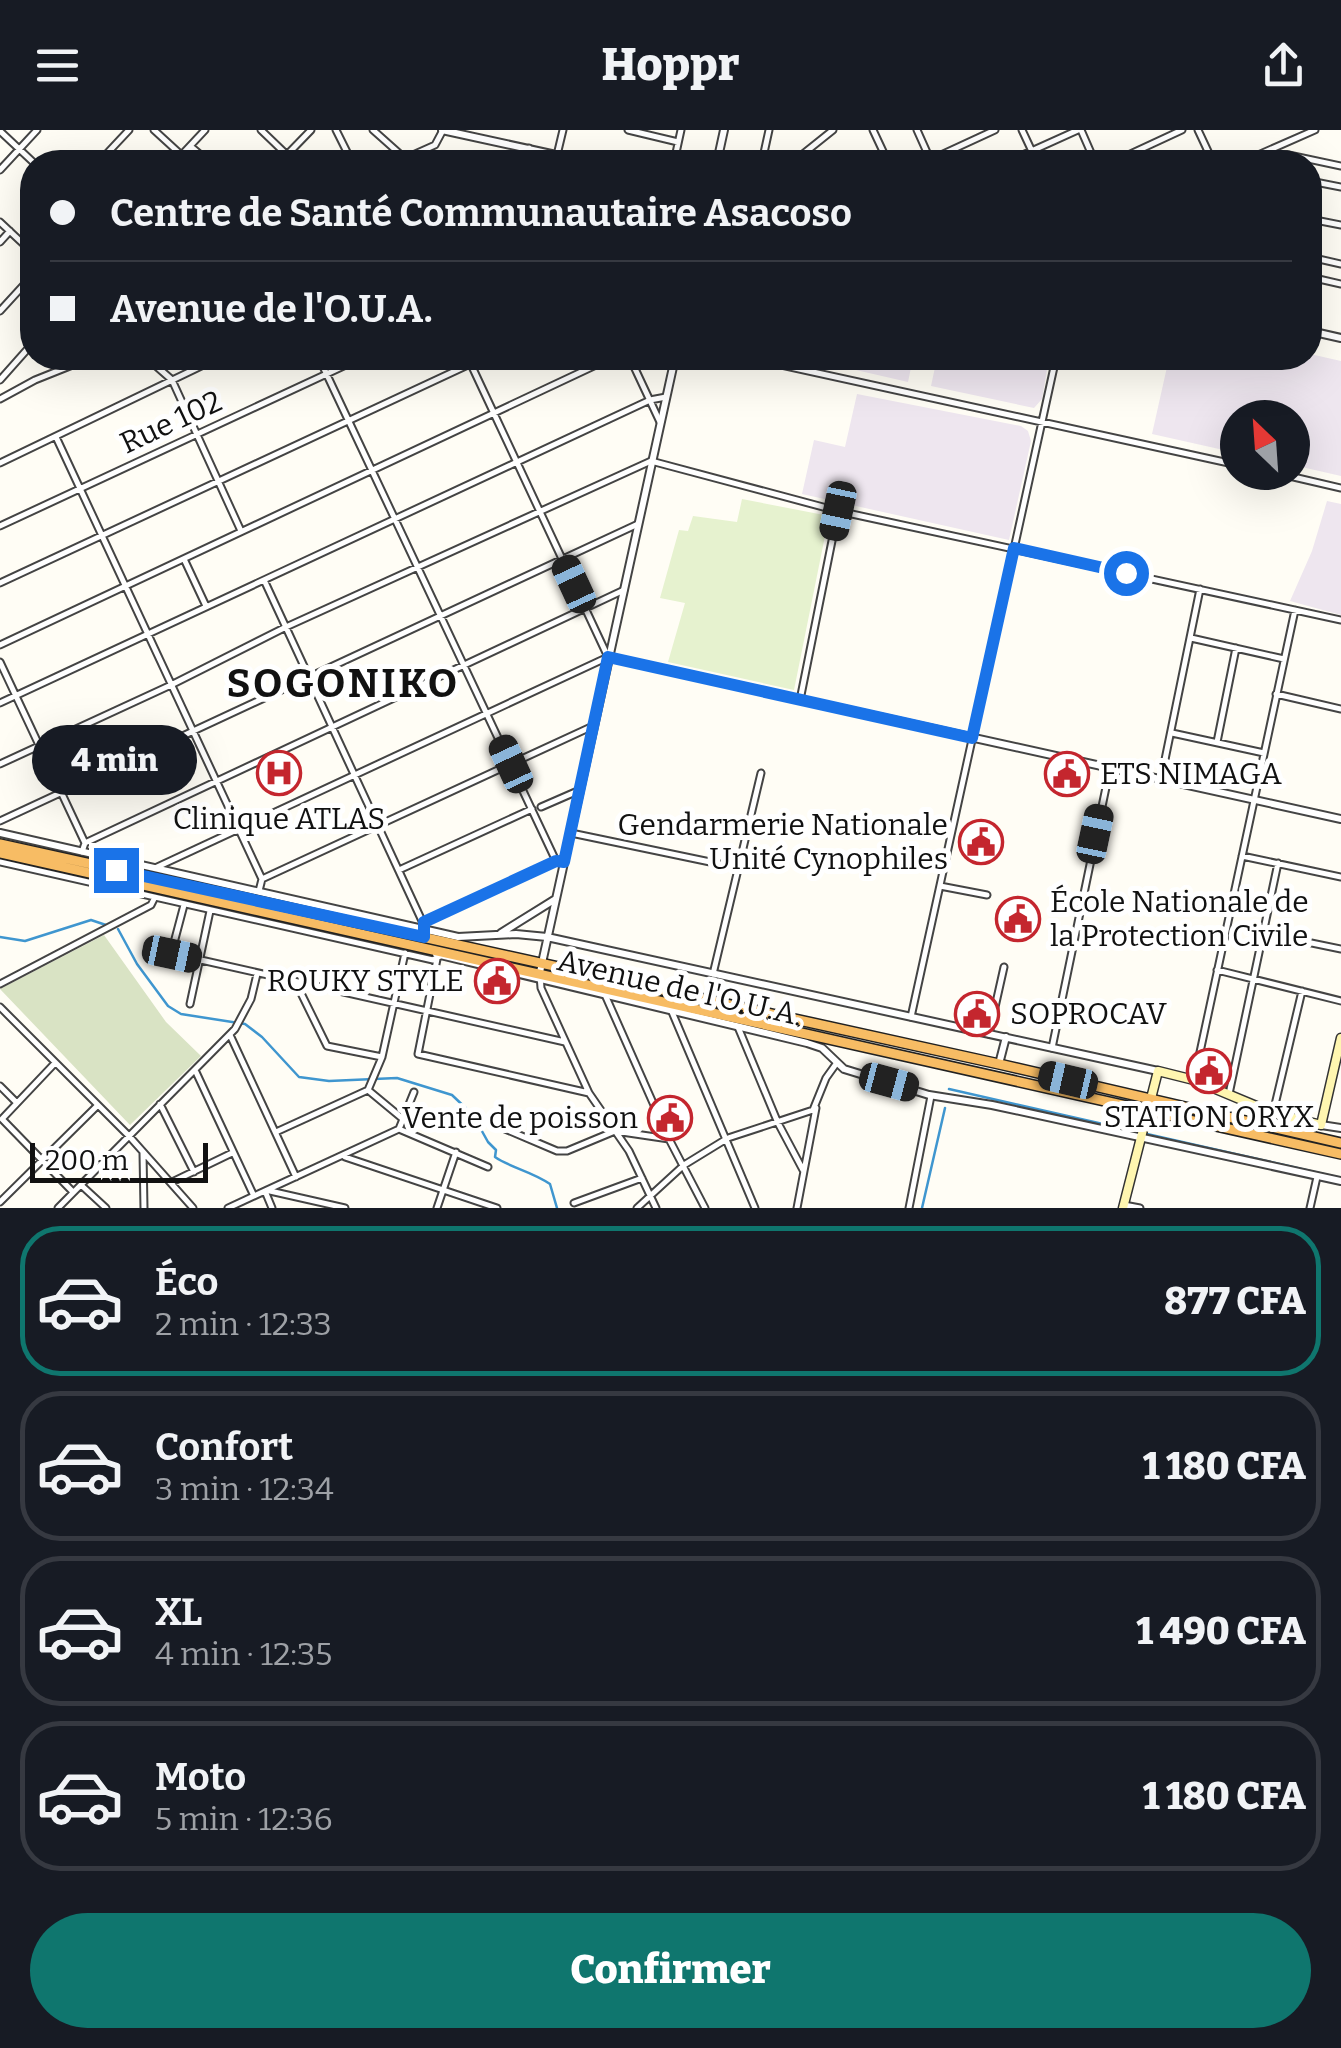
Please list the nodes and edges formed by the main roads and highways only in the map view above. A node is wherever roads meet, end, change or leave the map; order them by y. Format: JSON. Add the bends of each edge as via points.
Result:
{"nodes":[{"id":1,"x":0,"y":844,"type":"edge"},
{"id":2,"x":0,"y":853,"type":"edge"},
{"id":3,"x":422,"y":934,"type":"junction"},
{"id":4,"x":540,"y":973,"type":"junction"},
{"id":5,"x":1341,"y":1038,"type":"edge"},
{"id":6,"x":1149,"y":1099,"type":"junction"},
{"id":7,"x":1146,"y":1110,"type":"junction"},
{"id":8,"x":1341,"y":1143,"type":"edge"},
{"id":9,"x":1341,"y":1154,"type":"edge"},
{"id":10,"x":1124,"y":1206,"type":"edge"}],
"edges":[{"from":1,"to":3,"type":"highway","name":"Avenue de l'O.U.A."},
{"from":2,"to":3,"type":"highway","name":"Avenue de l'O.U.A."},
{"from":3,"to":4,"type":"highway","name":"Avenue de l'O.U.A."},
{"from":4,"to":6,"type":"highway","name":"Avenue de l'O.U.A."},
{"from":4,"to":7,"type":"highway","name":"Avenue de l'O.U.A."},
{"from":5,"to":6,"type":"main road","name":"Avenue de l'O.U.A.","via":[[1322,1125],[1158,1070]]},
{"from":6,"to":7,"type":"main road"},
{"from":6,"to":8,"type":"highway","name":"Avenue de l'O.U.A."},
{"from":7,"to":9,"type":"highway","name":"Avenue de l'O.U.A."},
{"from":7,"to":10,"type":"main road"}]}
